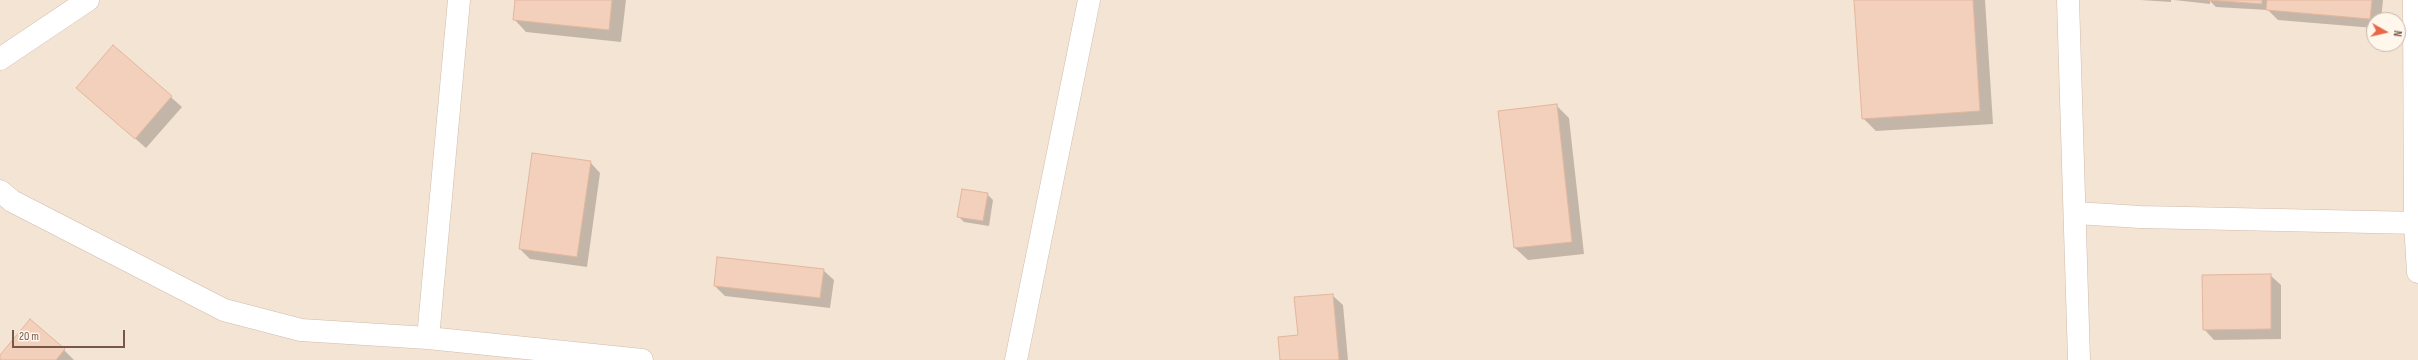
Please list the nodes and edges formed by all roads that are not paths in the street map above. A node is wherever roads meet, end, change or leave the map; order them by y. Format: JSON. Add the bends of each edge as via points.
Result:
{"nodes":[{"id":1,"x":88,"y":0,"type":"edge"},
{"id":2,"x":460,"y":0,"type":"edge"},
{"id":3,"x":1089,"y":0,"type":"edge"},
{"id":4,"x":2068,"y":0,"type":"edge"},
{"id":5,"x":2414,"y":0,"type":"edge"},
{"id":6,"x":0,"y":59,"type":"edge"},
{"id":7,"x":0,"y":191,"type":"edge"},
{"id":8,"x":2076,"y":213,"type":"junction"},
{"id":9,"x":2417,"y":223,"type":"edge"},
{"id":10,"x":2418,"y":272,"type":"edge"},
{"id":11,"x":428,"y":338,"type":"junction"},
{"id":12,"x":642,"y":360,"type":"edge"},
{"id":13,"x":1016,"y":360,"type":"edge"},
{"id":14,"x":2079,"y":360,"type":"edge"}],
"edges":[{"from":1,"to":6,"type":"street"},
{"from":2,"to":11,"type":"street"},
{"from":3,"to":13,"type":"street"},
{"from":4,"to":8,"type":"street"},
{"from":5,"to":9,"type":"street"},
{"from":7,"to":11,"type":"street","via":[[12,201],[224,310],[301,330]]},
{"from":8,"to":9,"type":"street","via":[[2140,217]]},
{"from":8,"to":14,"type":"street"},
{"from":9,"to":10,"type":"street"},
{"from":11,"to":12,"type":"street"}]}
